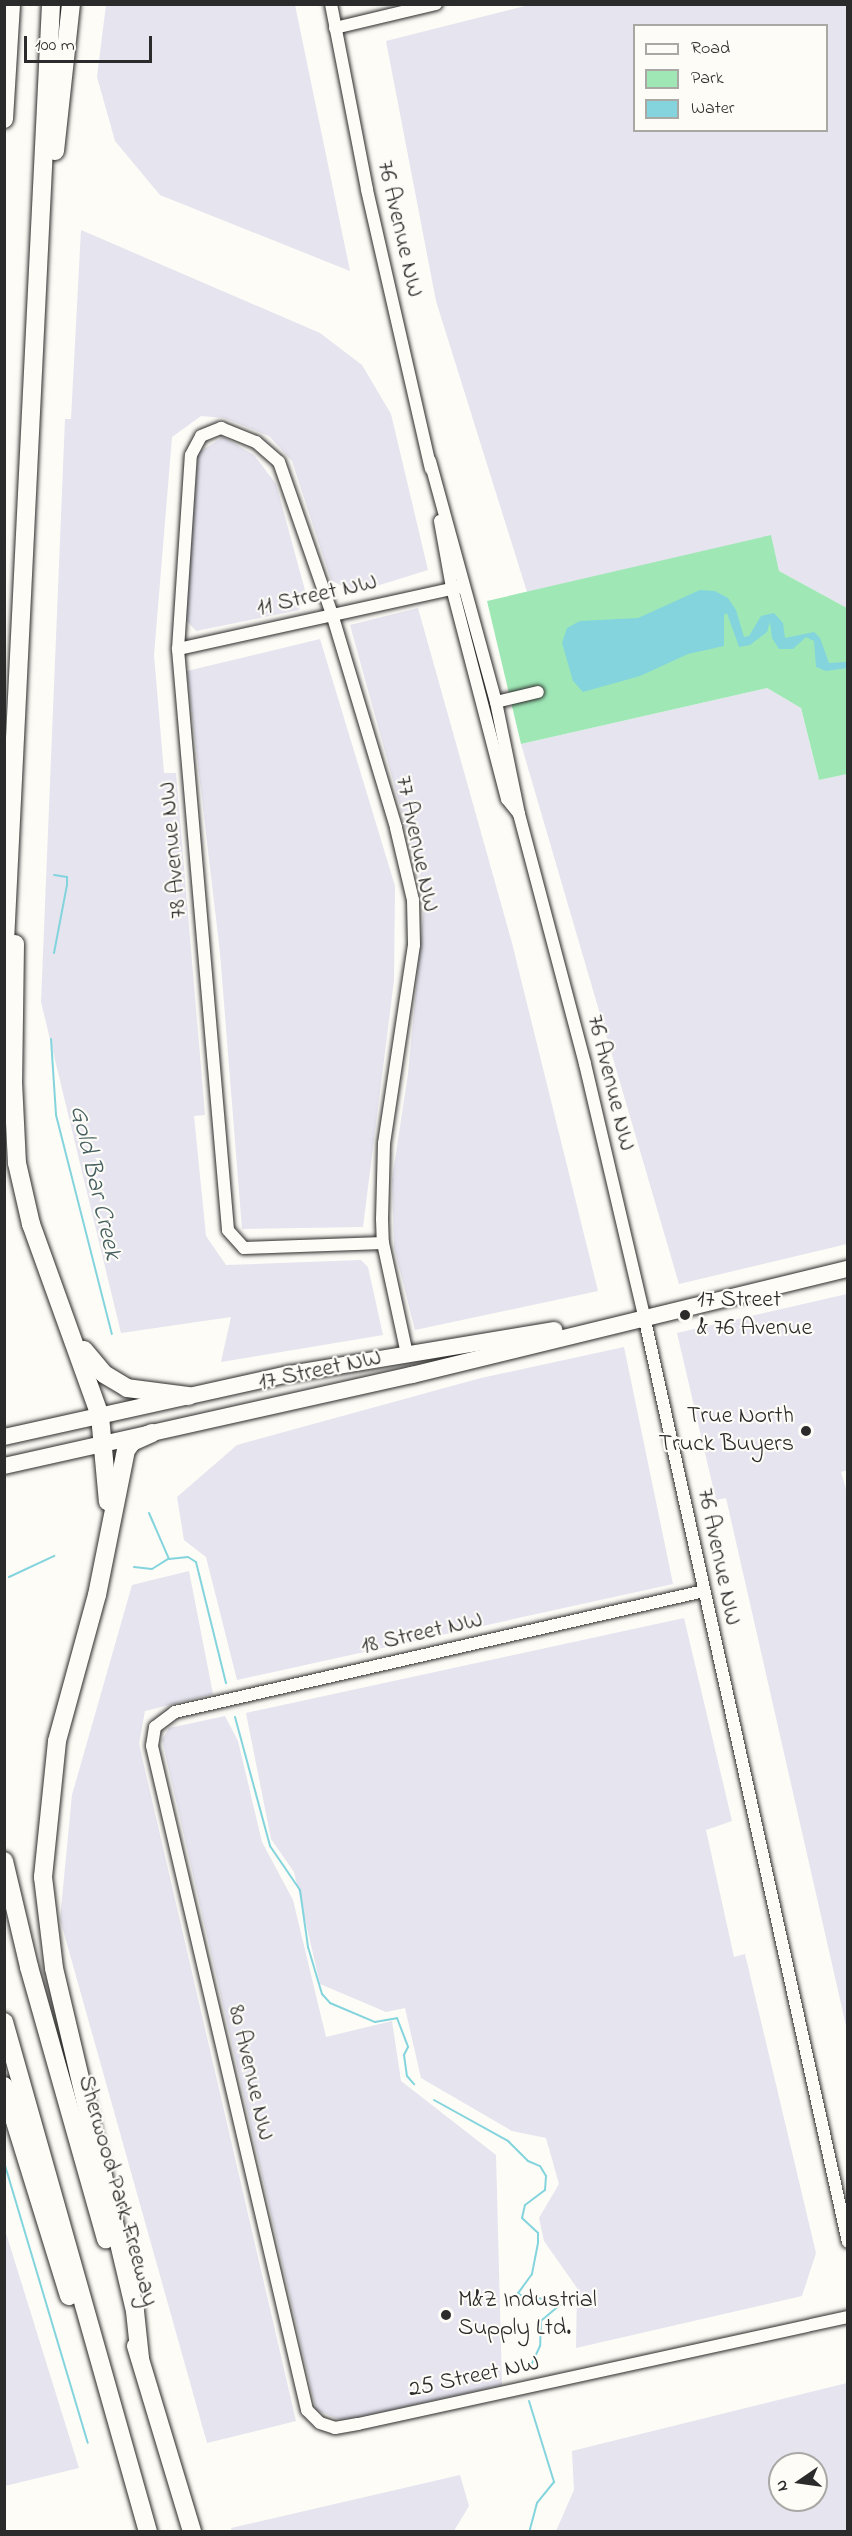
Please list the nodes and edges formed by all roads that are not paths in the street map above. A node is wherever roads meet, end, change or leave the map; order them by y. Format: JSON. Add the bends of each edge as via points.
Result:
{"nodes":[{"id":1,"x":11,"y":4,"type":"edge"},
{"id":2,"x":51,"y":4,"type":"edge"},
{"id":3,"x":70,"y":4,"type":"edge"},
{"id":4,"x":330,"y":4,"type":"edge"},
{"id":5,"x":436,"y":4,"type":"edge"},
{"id":6,"x":335,"y":28,"type":"junction"},
{"id":7,"x":4,"y":119,"type":"edge"},
{"id":8,"x":42,"y":196,"type":"junction"},
{"id":9,"x":193,"y":450,"type":"joint"},
{"id":10,"x":430,"y":461,"type":"junction"},
{"id":11,"x":466,"y":586,"type":"junction"},
{"id":12,"x":452,"y":588,"type":"junction"},
{"id":13,"x":332,"y":614,"type":"junction"},
{"id":14,"x":178,"y":650,"type":"junction"},
{"id":15,"x":538,"y":692,"type":"dead end"},
{"id":16,"x":495,"y":702,"type":"junction"},
{"id":17,"x":519,"y":814,"type":"junction"},
{"id":18,"x":11,"y":831,"type":"junction"},
{"id":19,"x":4,"y":962,"type":"edge"},
{"id":20,"x":382,"y":1243,"type":"junction"},
{"id":21,"x":848,"y":1269,"type":"edge"},
{"id":22,"x":62,"y":1305,"type":"junction"},
{"id":23,"x":644,"y":1316,"type":"junction"},
{"id":24,"x":407,"y":1354,"type":"junction"},
{"id":25,"x":188,"y":1396,"type":"junction"},
{"id":26,"x":99,"y":1416,"type":"junction"},
{"id":27,"x":152,"y":1432,"type":"junction"},
{"id":28,"x":10,"y":1436,"type":"edge"},
{"id":29,"x":102,"y":1445,"type":"junction"},
{"id":30,"x":9,"y":1465,"type":"edge"},
{"id":31,"x":108,"y":1537,"type":"junction"},
{"id":32,"x":704,"y":1591,"type":"junction"},
{"id":33,"x":155,"y":1727,"type":"joint"},
{"id":34,"x":4,"y":1861,"type":"edge"},
{"id":35,"x":4,"y":2022,"type":"edge"},
{"id":36,"x":4,"y":2086,"type":"edge"},
{"id":37,"x":848,"y":2242,"type":"edge"},
{"id":38,"x":848,"y":2317,"type":"edge"},
{"id":39,"x":140,"y":2358,"type":"junction"},
{"id":40,"x":320,"y":2423,"type":"joint"},
{"id":41,"x":147,"y":2532,"type":"edge"},
{"id":42,"x":192,"y":2532,"type":"edge"}],
"edges":[{"from":1,"to":7,"type":"highway"},
{"from":2,"to":8,"type":"highway"},
{"from":3,"to":8,"type":"highway","via":[[53,169]]},
{"from":4,"to":6,"type":"street","name":"76 Avenue NW"},
{"from":5,"to":6,"type":"street"},
{"from":6,"to":10,"type":"street","name":"76 Avenue NW","via":[[367,190]]},
{"from":8,"to":18,"type":"highway"},
{"from":9,"to":13,"type":"street","name":"77 Avenue NW","via":[[201,436],[221,429],[256,442],[279,462]]},
{"from":9,"to":14,"type":"street","name":"78 Avenue NW"},
{"from":10,"to":11,"type":"street","name":"76 Avenue NW"},
{"from":10,"to":12,"type":"street","name":"76 Avenue NW"},
{"from":11,"to":12,"type":"street","name":"11 Street NW"},
{"from":11,"to":16,"type":"street","name":"76 Avenue NW"},
{"from":12,"to":13,"type":"street","name":"11 Street NW"},
{"from":12,"to":17,"type":"street","name":"76 Avenue NW","via":[[507,799]]},
{"from":13,"to":14,"type":"street","name":"11 Street NW"},
{"from":13,"to":20,"type":"street","name":"77 Avenue NW","via":[[396,828],[412,900],[414,945],[384,1143]]},
{"from":14,"to":20,"type":"street","name":"78 Avenue NW","via":[[228,1230],[237,1244],[251,1248]]},
{"from":15,"to":16,"type":"street"},
{"from":16,"to":17,"type":"street","name":"76 Avenue NW"},
{"from":17,"to":23,"type":"street","name":"76 Avenue NW","via":[[585,1064]]},
{"from":18,"to":19,"type":"highway"},
{"from":18,"to":22,"type":"highway","via":[[16,886],[13,1082],[17,1163],[31,1224]]},
{"from":20,"to":24,"type":"street","name":"77 Avenue NW"},
{"from":21,"to":23,"type":"main road","name":"17 Street NW"},
{"from":22,"to":25,"type":"highway","via":[[90,1358],[114,1382],[142,1392]]},
{"from":22,"to":26,"type":"highway"},
{"from":23,"to":24,"type":"main road","name":"17 Street NW"},
{"from":23,"to":27,"type":"main road","name":"17 Street NW","via":[[412,1375]]},
{"from":23,"to":32,"type":"street","name":"76 Avenue NW"},
{"from":24,"to":25,"type":"main road","name":"17 Street NW"},
{"from":25,"to":26,"type":"main road","name":"17 Street NW"},
{"from":26,"to":28,"type":"main road","name":"17 Street NW"},
{"from":26,"to":29,"type":"highway"},
{"from":27,"to":29,"type":"main road","name":"17 Street NW"},
{"from":27,"to":31,"type":"highway","via":[[132,1442],[126,1450]]},
{"from":29,"to":30,"type":"main road","name":"17 Street NW"},
{"from":29,"to":31,"type":"highway","via":[[108,1482]]},
{"from":31,"to":39,"type":"highway","via":[[97,1595],[57,1741],[49,1794],[44,1886],[54,1968],[135,2311]]},
{"from":32,"to":33,"type":"street","name":"18 Street NW","via":[[175,1712]]},
{"from":32,"to":37,"type":"street","name":"76 Avenue NW"},
{"from":33,"to":40,"type":"street","name":"80 Avenue NW","via":[[153,1746],[307,2410]]},
{"from":34,"to":39,"type":"highway","name":"Sherwood Park Freeway","via":[[29,1967]]},
{"from":35,"to":41,"type":"highway"},
{"from":36,"to":41,"type":"highway","via":[[127,2482]]},
{"from":38,"to":40,"type":"street","name":"25 Street NW","via":[[358,2424],[335,2428]]},
{"from":39,"to":42,"type":"highway","name":"Sherwood Park Freeway"}]}
